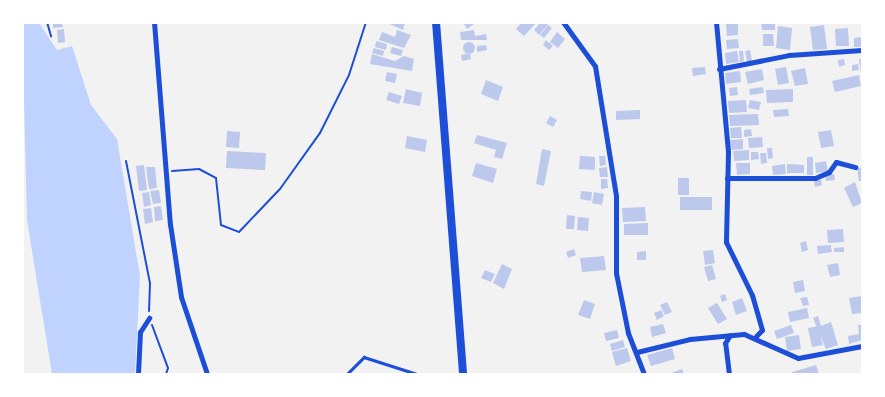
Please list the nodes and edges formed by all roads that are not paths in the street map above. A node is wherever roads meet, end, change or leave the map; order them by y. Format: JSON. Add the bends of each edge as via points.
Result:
{"nodes":[{"id":1,"x":154,"y":22,"type":"edge"},
{"id":2,"x":436,"y":22,"type":"edge"},
{"id":3,"x":563,"y":22,"type":"edge"},
{"id":4,"x":716,"y":22,"type":"edge"},
{"id":5,"x":862,"y":50,"type":"edge"},
{"id":6,"x":719,"y":69,"type":"junction"},
{"id":7,"x":855,"y":167,"type":"dead end"},
{"id":8,"x":727,"y":178,"type":"junction"},
{"id":9,"x":149,"y":318,"type":"road end"},
{"id":10,"x":730,"y":335,"type":"junction"},
{"id":11,"x":756,"y":336,"type":"junction"},
{"id":12,"x":862,"y":346,"type":"edge"},
{"id":13,"x":637,"y":352,"type":"junction"},
{"id":14,"x":138,"y":374,"type":"edge"},
{"id":15,"x":207,"y":374,"type":"edge"},
{"id":16,"x":347,"y":374,"type":"edge"},
{"id":17,"x":417,"y":374,"type":"edge"},
{"id":18,"x":463,"y":374,"type":"edge"},
{"id":19,"x":644,"y":374,"type":"edge"},
{"id":20,"x":729,"y":374,"type":"edge"}],
"edges":[{"from":1,"to":15,"type":"street","via":[[166,172],[181,297]]},
{"from":2,"to":18,"type":"highway"},
{"from":3,"to":13,"type":"street","via":[[595,66],[616,196],[616,273],[628,332]]},
{"from":4,"to":6,"type":"street"},
{"from":5,"to":6,"type":"street","via":[[789,55]]},
{"from":6,"to":8,"type":"street"},
{"from":7,"to":8,"type":"street","via":[[836,162],[829,172],[815,178]]},
{"from":8,"to":11,"type":"street","via":[[726,242],[752,295],[762,330]]},
{"from":9,"to":14,"type":"street","via":[[140,332]]},
{"from":10,"to":11,"type":"street"},
{"from":10,"to":13,"type":"street"},
{"from":10,"to":20,"type":"street","via":[[725,343]]},
{"from":11,"to":12,"type":"street","via":[[798,358]]},
{"from":13,"to":19,"type":"street"},
{"from":16,"to":17,"type":"lane","via":[[364,357]]}]}
